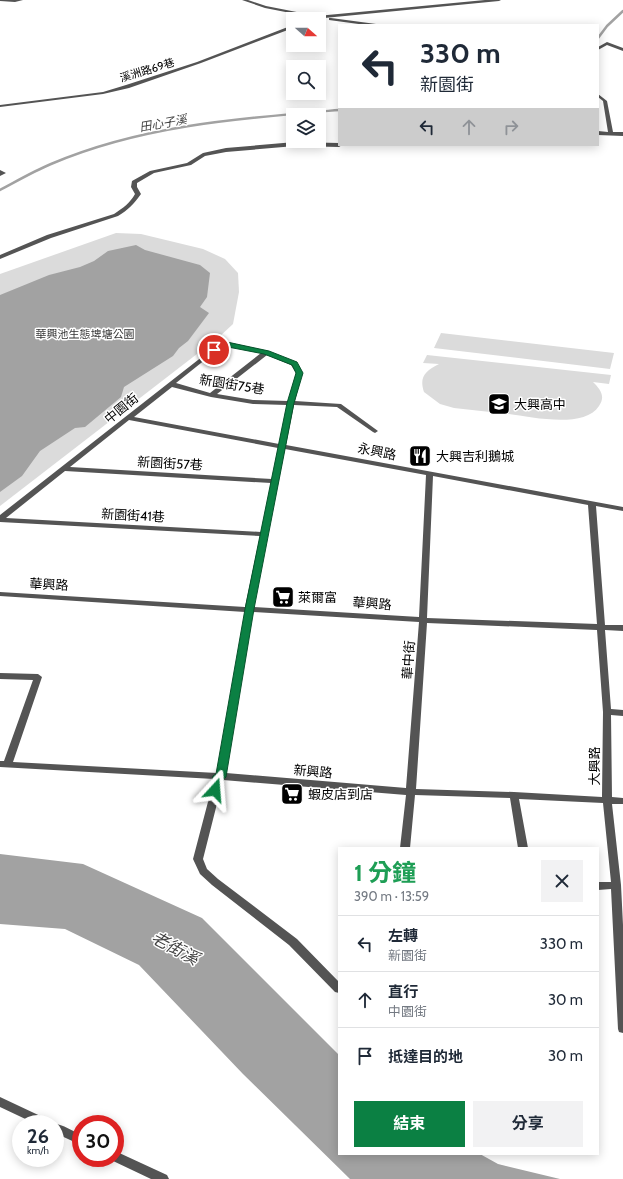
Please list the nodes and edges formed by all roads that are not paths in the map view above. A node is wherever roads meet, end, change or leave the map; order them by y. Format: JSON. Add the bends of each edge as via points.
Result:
{"nodes":[{"id":1,"x":0,"y":0,"type":"edge"},
{"id":2,"x":22,"y":0,"type":"edge"},
{"id":3,"x":244,"y":0,"type":"edge"},
{"id":4,"x":499,"y":0,"type":"edge"},
{"id":5,"x":290,"y":12,"type":"edge"},
{"id":6,"x":326,"y":16,"type":"edge"},
{"id":7,"x":326,"y":18,"type":"edge"},
{"id":8,"x":368,"y":24,"type":"edge"},
{"id":9,"x":286,"y":29,"type":"edge"},
{"id":10,"x":599,"y":48,"type":"edge"},
{"id":11,"x":623,"y":50,"type":"edge"},
{"id":12,"x":599,"y":96,"type":"edge"},
{"id":13,"x":0,"y":106,"type":"edge"},
{"id":14,"x":599,"y":133,"type":"edge"},
{"id":15,"x":611,"y":133,"type":"junction"},
{"id":16,"x":623,"y":134,"type":"edge"},
{"id":17,"x":338,"y":145,"type":"edge"},
{"id":18,"x":0,"y":257,"type":"edge"},
{"id":19,"x":266,"y":352,"type":"junction"},
{"id":20,"x":170,"y":384,"type":"junction"},
{"id":21,"x":211,"y":395,"type":"junction"},
{"id":22,"x":290,"y":403,"type":"junction"},
{"id":23,"x":128,"y":418,"type":"junction"},
{"id":24,"x":376,"y":430,"type":"dead end"},
{"id":25,"x":282,"y":446,"type":"junction"},
{"id":26,"x":64,"y":469,"type":"junction"},
{"id":27,"x":430,"y":473,"type":"junction"},
{"id":28,"x":275,"y":481,"type":"junction"},
{"id":29,"x":592,"y":503,"type":"junction"},
{"id":30,"x":623,"y":508,"type":"edge"},
{"id":31,"x":0,"y":520,"type":"edge"},
{"id":32,"x":264,"y":534,"type":"junction"},
{"id":33,"x":0,"y":594,"type":"edge"},
{"id":34,"x":249,"y":609,"type":"junction"},
{"id":35,"x":423,"y":620,"type":"junction"},
{"id":36,"x":601,"y":627,"type":"junction"},
{"id":37,"x":623,"y":628,"type":"edge"},
{"id":38,"x":0,"y":676,"type":"edge"},
{"id":39,"x":607,"y":712,"type":"junction"},
{"id":40,"x":623,"y":713,"type":"edge"},
{"id":41,"x":4,"y":764,"type":"edge"},
{"id":42,"x":220,"y":776,"type":"junction"},
{"id":43,"x":412,"y":792,"type":"junction"},
{"id":44,"x":514,"y":795,"type":"junction"},
{"id":45,"x":608,"y":800,"type":"junction"},
{"id":46,"x":623,"y":801,"type":"edge"},
{"id":47,"x":406,"y":847,"type":"edge"},
{"id":48,"x":523,"y":847,"type":"edge"},
{"id":49,"x":616,"y":885,"type":"junction"},
{"id":50,"x":599,"y":886,"type":"edge"},
{"id":51,"x":338,"y":988,"type":"edge"},
{"id":52,"x":623,"y":1030,"type":"edge"},
{"id":53,"x":0,"y":1102,"type":"edge"},
{"id":54,"x":28,"y":1115,"type":"edge"},
{"id":55,"x":124,"y":1160,"type":"edge"},
{"id":56,"x":163,"y":1179,"type":"edge"}],
"edges":[{"from":1,"to":2,"type":"street"},
{"from":3,"to":5,"type":"street"},
{"from":4,"to":6,"type":"street"},
{"from":7,"to":8,"type":"street"},
{"from":9,"to":13,"type":"street","name":"溪洲路69巷","via":[[172,73],[116,90]]},
{"from":10,"to":11,"type":"street","via":[[607,43]]},
{"from":12,"to":15,"type":"street","via":[[605,101]]},
{"from":14,"to":15,"type":"street"},
{"from":15,"to":16,"type":"street"},
{"from":17,"to":18,"type":"street","via":[[296,144],[243,148],[203,155],[189,164],[152,172],[134,182],[138,194],[136,200],[112,217],[67,230]]},
{"from":19,"to":20,"type":"street","name":"中園街","via":[[227,344],[214,350]]},
{"from":19,"to":21,"type":"street"},
{"from":19,"to":22,"type":"street","name":"中園街","via":[[294,364],[299,373]]},
{"from":20,"to":21,"type":"street","name":"新園街75巷"},
{"from":20,"to":23,"type":"street","name":"中園街"},
{"from":21,"to":22,"type":"street","name":"新園街75巷","via":[[253,402]]},
{"from":22,"to":24,"type":"street","name":"新園街75巷","via":[[339,405]]},
{"from":22,"to":25,"type":"street","name":"中園街"},
{"from":23,"to":25,"type":"street","name":"永興路"},
{"from":23,"to":26,"type":"street","name":"中園街"},
{"from":25,"to":27,"type":"street","name":"永興路"},
{"from":25,"to":28,"type":"street","name":"中園街"},
{"from":26,"to":28,"type":"street","name":"新園街57巷"},
{"from":26,"to":31,"type":"street","name":"中園街"},
{"from":27,"to":29,"type":"street","name":"永興路"},
{"from":27,"to":35,"type":"street","name":"華中街"},
{"from":28,"to":32,"type":"street","name":"中園街"},
{"from":29,"to":30,"type":"street","name":"永興路"},
{"from":29,"to":36,"type":"street","name":"大興路"},
{"from":31,"to":32,"type":"street","name":"新園街41巷"},
{"from":32,"to":34,"type":"street","name":"中園街"},
{"from":33,"to":34,"type":"street","name":"華興路"},
{"from":34,"to":35,"type":"street","name":"華興路"},
{"from":34,"to":42,"type":"street","name":"中園街"},
{"from":35,"to":36,"type":"street","name":"華興路"},
{"from":35,"to":43,"type":"street","name":"華中街"},
{"from":36,"to":37,"type":"street","name":"華興路"},
{"from":36,"to":39,"type":"street","name":"大興路"},
{"from":38,"to":41,"type":"street","via":[[38,677]]},
{"from":39,"to":40,"type":"street"},
{"from":39,"to":45,"type":"street","name":"大興路"},
{"from":41,"to":42,"type":"street","name":"新興路"},
{"from":42,"to":43,"type":"street","name":"新興路"},
{"from":42,"to":51,"type":"street","name":"中園街","via":[[198,859],[203,871],[293,942]]},
{"from":43,"to":44,"type":"street","name":"新興路"},
{"from":43,"to":47,"type":"street","name":"華中街"},
{"from":44,"to":45,"type":"street","name":"新興路"},
{"from":44,"to":48,"type":"street"},
{"from":45,"to":46,"type":"street","name":"新興路"},
{"from":45,"to":49,"type":"street","name":"大興路"},
{"from":49,"to":50,"type":"street"},
{"from":49,"to":52,"type":"street","name":"大興路"},
{"from":53,"to":54,"type":"street"},
{"from":55,"to":56,"type":"street"}]}
